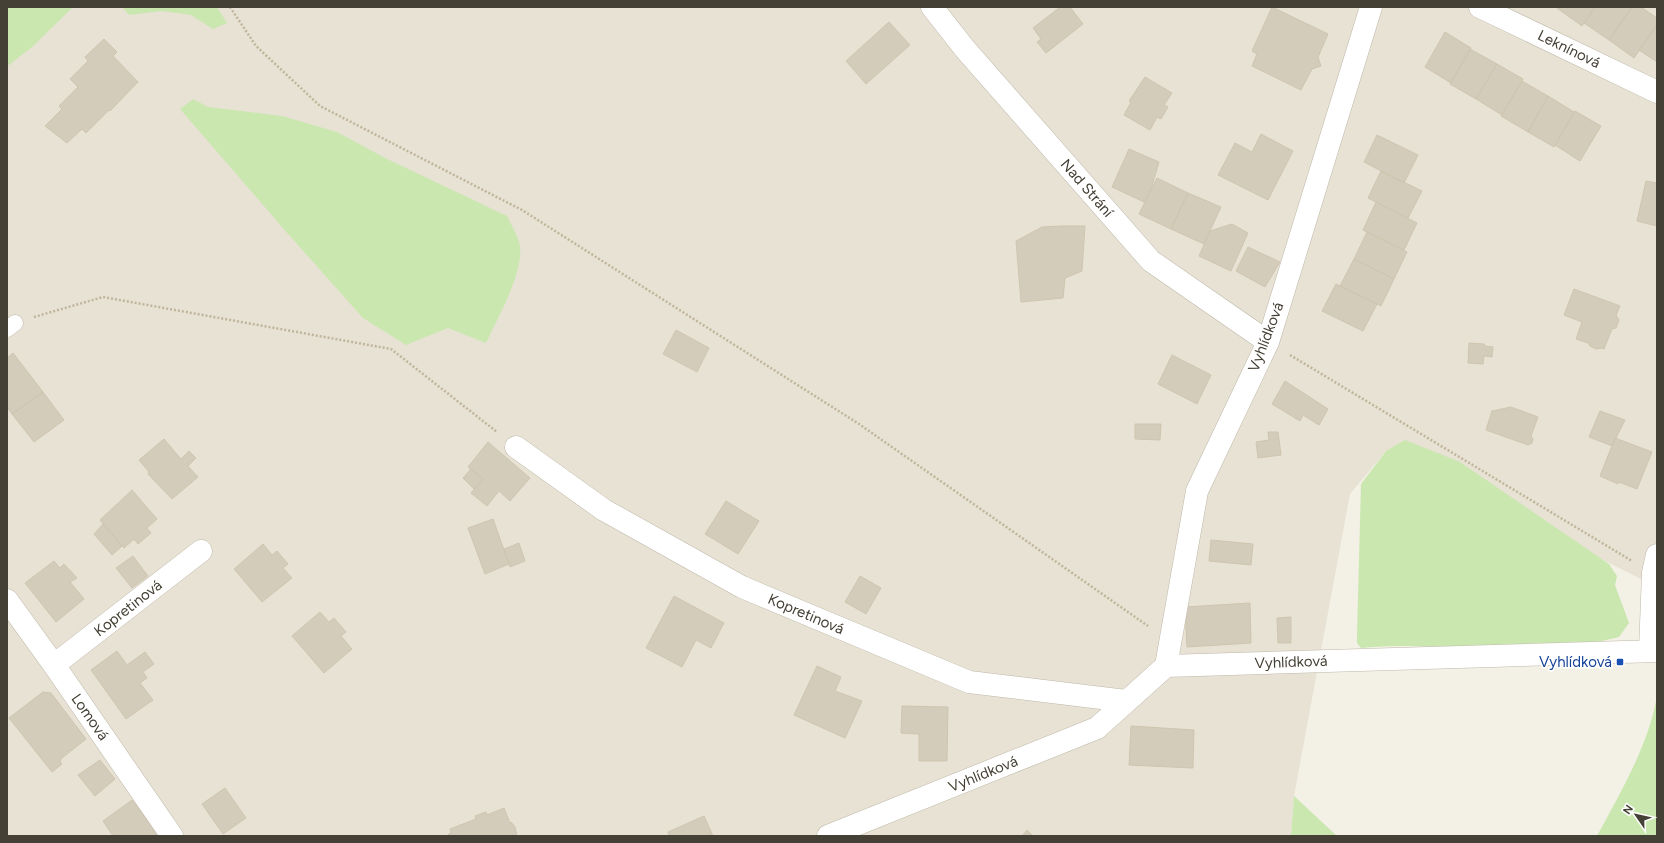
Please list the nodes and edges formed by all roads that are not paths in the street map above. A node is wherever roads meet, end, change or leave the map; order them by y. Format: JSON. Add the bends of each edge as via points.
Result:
{"nodes":[{"id":1,"x":932,"y":7,"type":"edge"},
{"id":2,"x":1371,"y":7,"type":"edge"},
{"id":3,"x":1480,"y":7,"type":"edge"},
{"id":4,"x":1657,"y":92,"type":"edge"},
{"id":5,"x":1268,"y":342,"type":"junction"},
{"id":6,"x":516,"y":447,"type":"road end"},
{"id":7,"x":201,"y":551,"type":"dead end"},
{"id":8,"x":1655,"y":564,"type":"edge"},
{"id":9,"x":7,"y":600,"type":"edge"},
{"id":10,"x":1654,"y":651,"type":"edge"},
{"id":11,"x":54,"y":665,"type":"junction"},
{"id":12,"x":1166,"y":666,"type":"junction"},
{"id":13,"x":1126,"y":701,"type":"junction"},
{"id":14,"x":172,"y":836,"type":"edge"},
{"id":15,"x":828,"y":836,"type":"edge"}],
"edges":[{"from":1,"to":5,"type":"street","name":"Nad Strání","via":[[1151,261]]},
{"from":2,"to":5,"type":"street","name":"Vyhlídková"},
{"from":3,"to":4,"type":"street","name":"Leknínová"},
{"from":5,"to":12,"type":"street","name":"Vyhlídková","via":[[1197,491]]},
{"from":6,"to":13,"type":"street","name":"Kopretinová","via":[[604,510],[742,587],[969,682]]},
{"from":7,"to":11,"type":"street","name":"Kopretinová"},
{"from":8,"to":10,"type":"street"},
{"from":9,"to":11,"type":"street","name":"Lomová"},
{"from":10,"to":12,"type":"street","name":"Vyhlídková"},
{"from":11,"to":14,"type":"street","name":"Lomová"},
{"from":12,"to":13,"type":"street","name":"Vyhlídková"},
{"from":13,"to":15,"type":"street","name":"Vyhlídková","via":[[1097,728]]}]}
